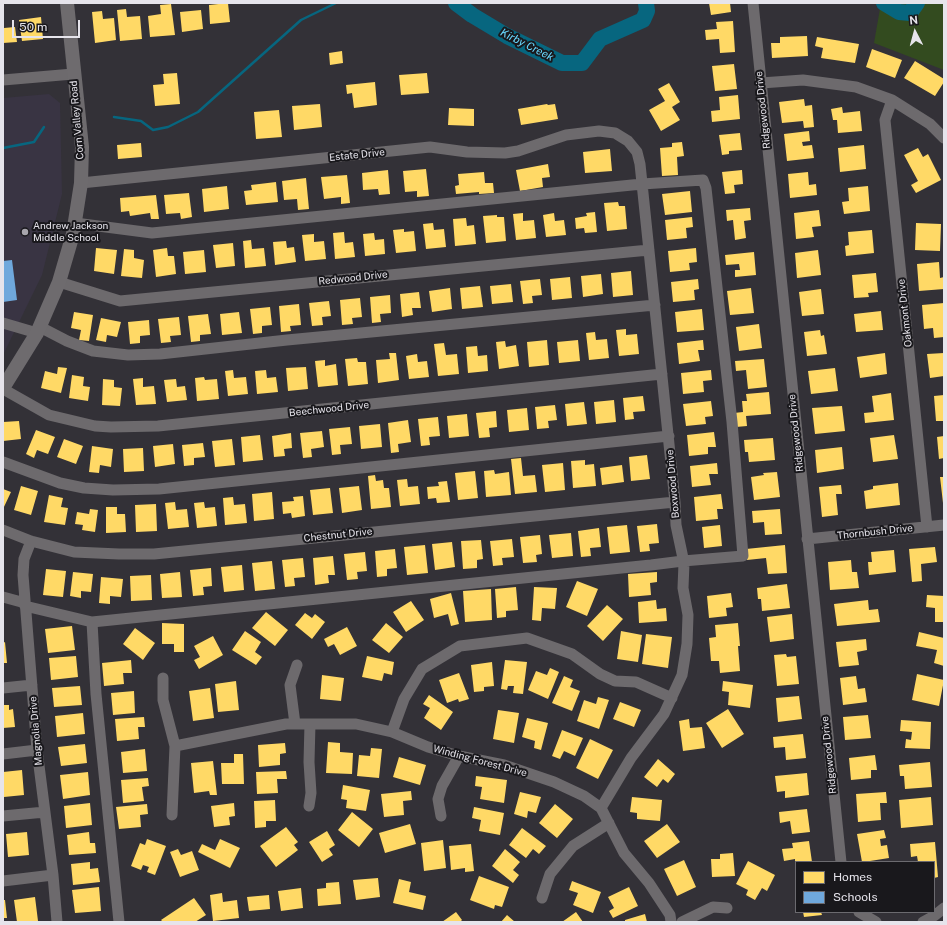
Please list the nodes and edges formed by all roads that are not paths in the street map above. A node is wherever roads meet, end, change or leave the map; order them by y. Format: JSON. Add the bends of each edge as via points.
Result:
{"nodes":[{"id":1,"x":67,"y":3,"type":"edge"},
{"id":2,"x":753,"y":3,"type":"edge"},
{"id":3,"x":73,"y":74,"type":"junction"},
{"id":4,"x":3,"y":80,"type":"edge"},
{"id":5,"x":760,"y":83,"type":"junction"},
{"id":6,"x":892,"y":100,"type":"junction"},
{"id":7,"x":944,"y":138,"type":"edge"},
{"id":8,"x":628,"y":141,"type":"joint"},
{"id":9,"x":81,"y":183,"type":"junction"},
{"id":10,"x":642,"y":184,"type":"junction"},
{"id":11,"x":75,"y":223,"type":"junction"},
{"id":12,"x":649,"y":250,"type":"junction"},
{"id":13,"x":59,"y":282,"type":"junction"},
{"id":14,"x":654,"y":304,"type":"junction"},
{"id":15,"x":3,"y":323,"type":"edge"},
{"id":16,"x":38,"y":330,"type":"junction"},
{"id":17,"x":662,"y":374,"type":"junction"},
{"id":18,"x":3,"y":389,"type":"edge"},
{"id":19,"x":668,"y":436,"type":"junction"},
{"id":20,"x":3,"y":462,"type":"edge"},
{"id":21,"x":675,"y":502,"type":"junction"},
{"id":22,"x":944,"y":525,"type":"edge"},
{"id":23,"x":927,"y":527,"type":"junction"},
{"id":24,"x":3,"y":530,"type":"edge"},
{"id":25,"x":807,"y":539,"type":"junction"},
{"id":26,"x":31,"y":541,"type":"junction"},
{"id":27,"x":683,"y":561,"type":"junction"},
{"id":28,"x":3,"y":597,"type":"edge"},
{"id":29,"x":25,"y":605,"type":"junction"},
{"id":30,"x":92,"y":622,"type":"junction"},
{"id":31,"x":296,"y":665,"type":"dead end"},
{"id":32,"x":163,"y":678,"type":"dead end"},
{"id":33,"x":32,"y":685,"type":"junction"},
{"id":34,"x":3,"y":688,"type":"edge"},
{"id":35,"x":672,"y":698,"type":"junction"},
{"id":36,"x":295,"y":724,"type":"junction"},
{"id":37,"x":310,"y":724,"type":"junction"},
{"id":38,"x":392,"y":732,"type":"junction"},
{"id":39,"x":175,"y":746,"type":"junction"},
{"id":40,"x":37,"y":750,"type":"junction"},
{"id":41,"x":3,"y":754,"type":"edge"},
{"id":42,"x":459,"y":756,"type":"junction"},
{"id":43,"x":309,"y":806,"type":"dead end"},
{"id":44,"x":601,"y":808,"type":"junction"},
{"id":45,"x":45,"y":812,"type":"junction"},
{"id":46,"x":172,"y":815,"type":"dead end"},
{"id":47,"x":3,"y":816,"type":"edge"},
{"id":48,"x":441,"y":816,"type":"dead end"},
{"id":49,"x":609,"y":823,"type":"junction"},
{"id":50,"x":841,"y":861,"type":"edge"},
{"id":51,"x":53,"y":875,"type":"junction"},
{"id":52,"x":3,"y":881,"type":"edge"},
{"id":53,"x":542,"y":898,"type":"dead end"},
{"id":54,"x":727,"y":908,"type":"dead end"},
{"id":55,"x":944,"y":908,"type":"edge"},
{"id":56,"x":861,"y":913,"type":"edge"},
{"id":57,"x":57,"y":922,"type":"edge"},
{"id":58,"x":119,"y":922,"type":"edge"},
{"id":59,"x":671,"y":922,"type":"edge"},
{"id":60,"x":682,"y":922,"type":"edge"},
{"id":61,"x":876,"y":922,"type":"edge"},
{"id":62,"x":923,"y":922,"type":"edge"}],
"edges":[{"from":1,"to":3,"type":"main road","name":"Corn Valley Road"},
{"from":2,"to":5,"type":"street","name":"Ridgewood Drive"},
{"from":3,"to":4,"type":"street"},
{"from":3,"to":9,"type":"main road","name":"Corn Valley Road","via":[[82,147]]},
{"from":5,"to":6,"type":"street","via":[[803,80],[828,82],[856,87]]},
{"from":5,"to":25,"type":"street","name":"Ridgewood Drive"},
{"from":6,"to":7,"type":"street","via":[[930,124]]},
{"from":6,"to":23,"type":"street","name":"Oakmont Drive","via":[[885,120]]},
{"from":8,"to":9,"type":"street","name":"Estate Drive","via":[[615,133],[599,131],[566,135],[505,153],[466,152],[430,147]]},
{"from":8,"to":10,"type":"street","name":"Boxwood Drive","via":[[637,152]]},
{"from":9,"to":11,"type":"main road","name":"Corn Valley Road"},
{"from":10,"to":11,"type":"street","via":[[152,233]]},
{"from":10,"to":12,"type":"street","name":"Boxwood Drive"},
{"from":10,"to":27,"type":"street","via":[[703,180],[706,188],[731,414],[743,556]]},
{"from":11,"to":13,"type":"main road","name":"Corn Valley Road"},
{"from":12,"to":13,"type":"street","name":"Redwood Drive","via":[[120,301]]},
{"from":12,"to":14,"type":"street","name":"Boxwood Drive"},
{"from":13,"to":16,"type":"main road","name":"Corn Valley Road"},
{"from":14,"to":16,"type":"street","via":[[160,354],[128,355],[93,351]]},
{"from":14,"to":17,"type":"street","name":"Boxwood Drive"},
{"from":15,"to":16,"type":"street"},
{"from":16,"to":18,"type":"main road","name":"Corn Valley Road"},
{"from":17,"to":18,"type":"street","name":"Beechwood Drive","via":[[158,426],[95,426],[49,415]]},
{"from":17,"to":19,"type":"street","name":"Boxwood Drive"},
{"from":19,"to":20,"type":"street","via":[[159,489],[84,488],[60,483]]},
{"from":19,"to":21,"type":"street","name":"Boxwood Drive"},
{"from":21,"to":26,"type":"street","name":"Chestnut Drive","via":[[154,554],[74,552]]},
{"from":21,"to":27,"type":"street","name":"Boxwood Drive","via":[[676,525]]},
{"from":22,"to":23,"type":"street","name":"Thornbush Drive"},
{"from":23,"to":25,"type":"street","name":"Thornbush Drive"},
{"from":24,"to":26,"type":"street","name":"Chestnut Drive"},
{"from":25,"to":50,"type":"street","name":"Ridgewood Drive"},
{"from":26,"to":29,"type":"street","name":"Magnolia Drive","via":[[24,559]]},
{"from":27,"to":30,"type":"street"},
{"from":27,"to":35,"type":"street","name":"Boxwood Drive","via":[[683,588],[688,615],[687,644],[682,675]]},
{"from":28,"to":29,"type":"street"},
{"from":29,"to":30,"type":"street"},
{"from":29,"to":33,"type":"street","name":"Magnolia Drive"},
{"from":30,"to":58,"type":"street","via":[[96,694]]},
{"from":31,"to":36,"type":"street","via":[[290,685]]},
{"from":32,"to":39,"type":"street","via":[[163,700]]},
{"from":33,"to":34,"type":"street"},
{"from":33,"to":40,"type":"street","name":"Magnolia Drive"},
{"from":35,"to":38,"type":"street","via":[[636,682],[615,681],[600,674],[572,654],[527,638],[460,646],[422,669],[404,699]]},
{"from":35,"to":44,"type":"street","name":"Boxwood Drive"},
{"from":36,"to":37,"type":"street","name":"Winding Forest Drive"},
{"from":36,"to":39,"type":"street","name":"Winding Forest Drive"},
{"from":37,"to":38,"type":"street","name":"Winding Forest Drive","via":[[356,724]]},
{"from":37,"to":43,"type":"street"},
{"from":38,"to":42,"type":"street","name":"Winding Forest Drive"},
{"from":39,"to":46,"type":"street"},
{"from":40,"to":41,"type":"street"},
{"from":40,"to":45,"type":"street","name":"Magnolia Drive"},
{"from":42,"to":44,"type":"street","name":"Winding Forest Drive","via":[[504,765],[554,782],[584,796]]},
{"from":42,"to":48,"type":"street","via":[[442,786],[438,799]]},
{"from":44,"to":49,"type":"street","name":"Winding Forest Drive"},
{"from":45,"to":47,"type":"street"},
{"from":45,"to":51,"type":"street","name":"Magnolia Drive"},
{"from":49,"to":53,"type":"street","via":[[573,846],[550,874]]},
{"from":49,"to":59,"type":"street","name":"Winding Forest Drive","via":[[624,853],[649,884],[670,915]]},
{"from":51,"to":52,"type":"street"},
{"from":51,"to":57,"type":"street","name":"Magnolia Drive"},
{"from":54,"to":60,"type":"street","via":[[713,907]]},
{"from":55,"to":62,"type":"street"},
{"from":56,"to":61,"type":"street"}]}
